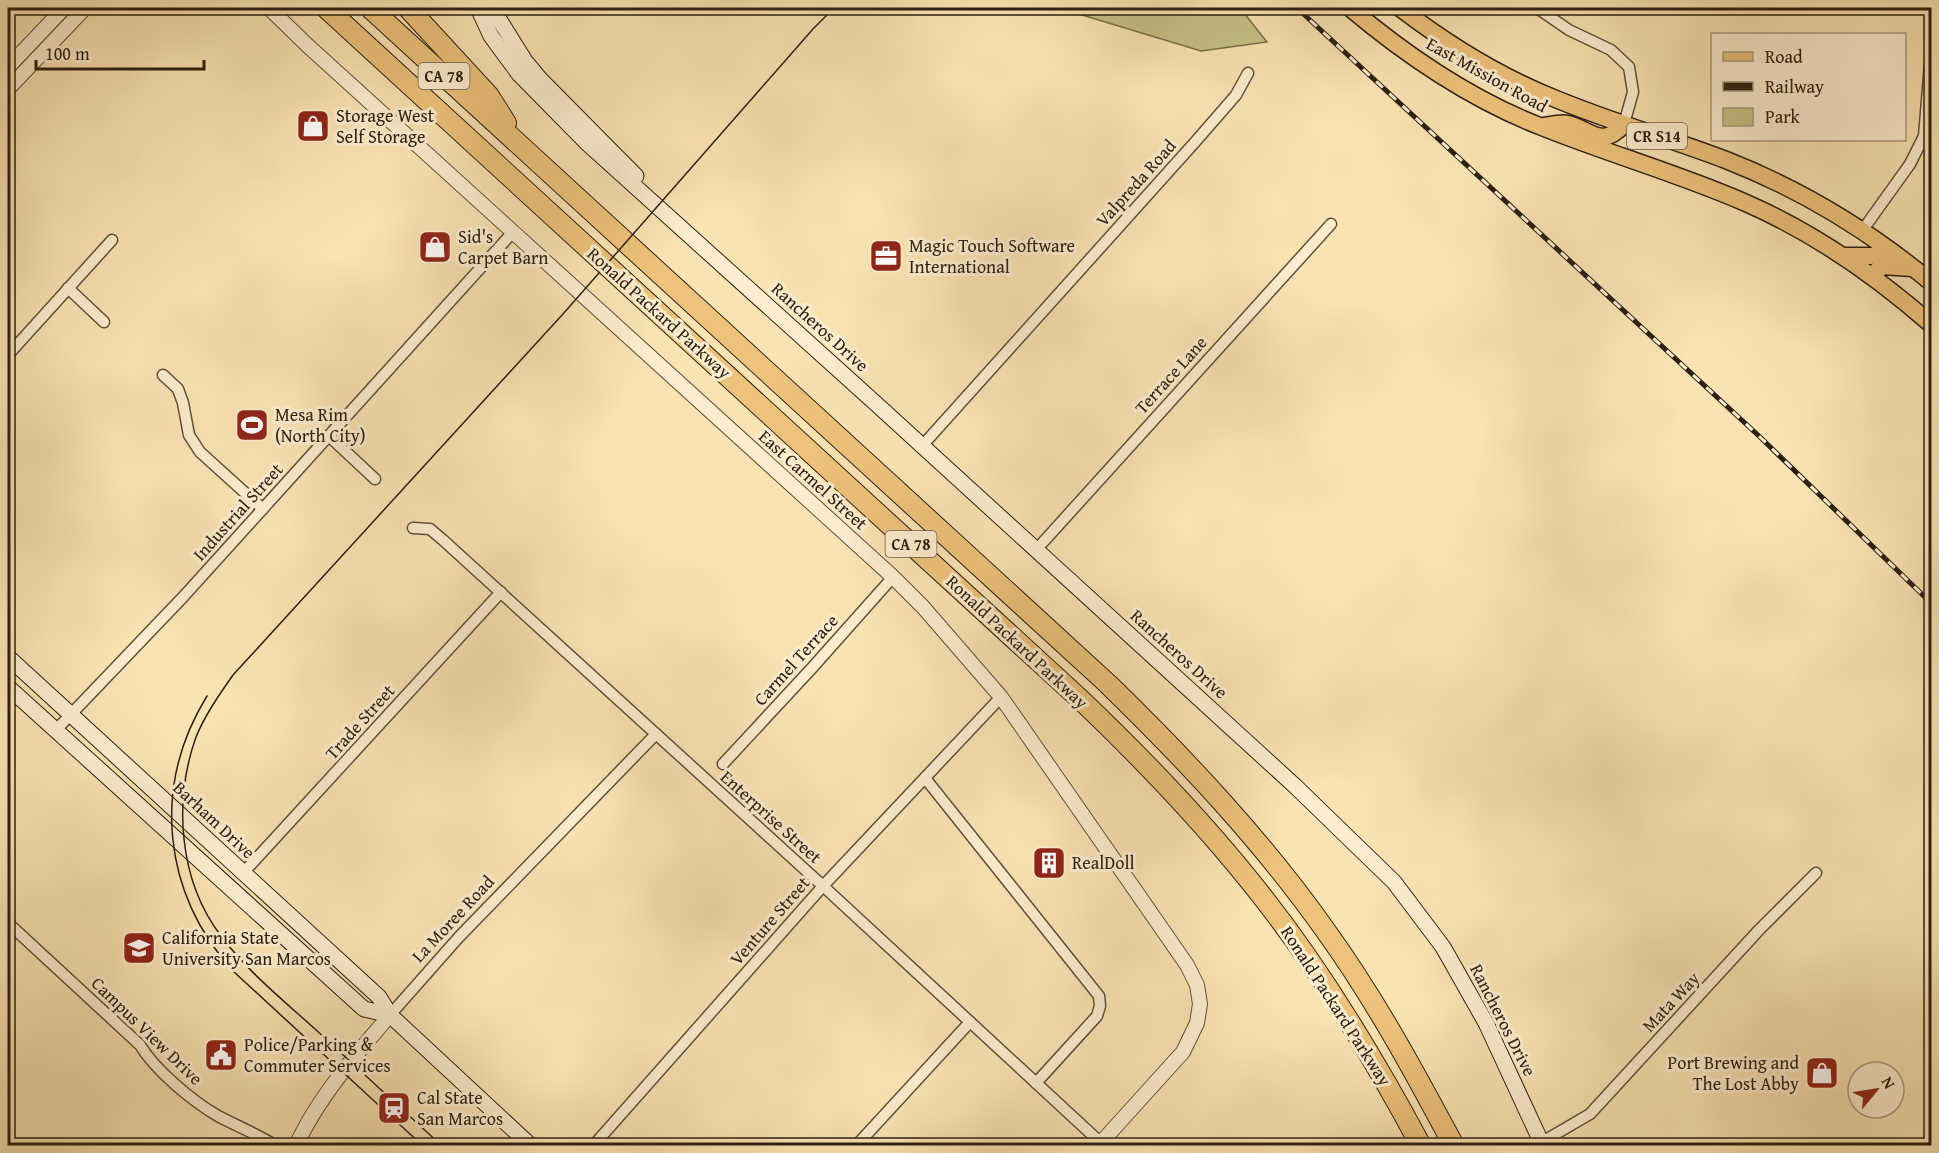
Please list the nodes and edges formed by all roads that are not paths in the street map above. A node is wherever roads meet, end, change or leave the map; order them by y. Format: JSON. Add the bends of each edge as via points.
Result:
{"nodes":[{"id":1,"x":64,"y":8,"type":"edge"},
{"id":2,"x":85,"y":8,"type":"edge"},
{"id":3,"x":269,"y":8,"type":"edge"},
{"id":4,"x":326,"y":8,"type":"edge"},
{"id":5,"x":370,"y":8,"type":"edge"},
{"id":6,"x":408,"y":8,"type":"edge"},
{"id":7,"x":478,"y":8,"type":"edge"},
{"id":8,"x":492,"y":8,"type":"edge"},
{"id":9,"x":1350,"y":8,"type":"edge"},
{"id":10,"x":1400,"y":8,"type":"edge"},
{"id":11,"x":1537,"y":8,"type":"edge"},
{"id":12,"x":1932,"y":40,"type":"edge"},
{"id":13,"x":27,"y":47,"type":"junction"},
{"id":14,"x":50,"y":55,"type":"junction"},
{"id":15,"x":8,"y":67,"type":"edge"},
{"id":16,"x":1248,"y":73,"type":"dead end"},
{"id":17,"x":8,"y":89,"type":"edge"},
{"id":18,"x":1624,"y":124,"type":"junction"},
{"id":19,"x":1540,"y":127,"type":"junction"},
{"id":20,"x":519,"y":143,"type":"junction"},
{"id":21,"x":1331,"y":224,"type":"dead end"},
{"id":22,"x":1862,"y":231,"type":"junction"},
{"id":23,"x":513,"y":232,"type":"junction"},
{"id":24,"x":112,"y":240,"type":"dead end"},
{"id":25,"x":1892,"y":252,"type":"junction"},
{"id":26,"x":711,"y":254,"type":"junction"},
{"id":27,"x":1843,"y":256,"type":"junction"},
{"id":28,"x":1913,"y":268,"type":"junction"},
{"id":29,"x":1872,"y":276,"type":"junction"},
{"id":30,"x":1932,"y":283,"type":"edge"},
{"id":31,"x":68,"y":288,"type":"junction"},
{"id":32,"x":104,"y":322,"type":"dead end"},
{"id":33,"x":1932,"y":325,"type":"edge"},
{"id":34,"x":8,"y":355,"type":"edge"},
{"id":35,"x":163,"y":375,"type":"dead end"},
{"id":36,"x":329,"y":436,"type":"junction"},
{"id":37,"x":922,"y":446,"type":"junction"},
{"id":38,"x":375,"y":479,"type":"dead end"},
{"id":39,"x":263,"y":509,"type":"junction"},
{"id":40,"x":413,"y":528,"type":"dead end"},
{"id":41,"x":1036,"y":550,"type":"junction"},
{"id":42,"x":893,"y":577,"type":"junction"},
{"id":43,"x":501,"y":592,"type":"junction"},
{"id":44,"x":8,"y":657,"type":"edge"},
{"id":45,"x":8,"y":687,"type":"edge"},
{"id":46,"x":1001,"y":697,"type":"junction"},
{"id":47,"x":70,"y":715,"type":"junction"},
{"id":48,"x":55,"y":731,"type":"junction"},
{"id":49,"x":656,"y":734,"type":"junction"},
{"id":50,"x":723,"y":764,"type":"dead end"},
{"id":51,"x":926,"y":778,"type":"junction"},
{"id":52,"x":243,"y":873,"type":"junction"},
{"id":53,"x":1816,"y":873,"type":"dead end"},
{"id":54,"x":823,"y":886,"type":"junction"},
{"id":55,"x":8,"y":923,"type":"edge"},
{"id":56,"x":390,"y":1015,"type":"junction"},
{"id":57,"x":970,"y":1022,"type":"junction"},
{"id":58,"x":1036,"y":1083,"type":"junction"},
{"id":59,"x":1099,"y":1144,"type":"edge"},
{"id":60,"x":1543,"y":1144,"type":"edge"},
{"id":61,"x":276,"y":1146,"type":"edge"},
{"id":62,"x":296,"y":1146,"type":"edge"},
{"id":63,"x":531,"y":1146,"type":"edge"},
{"id":64,"x":593,"y":1146,"type":"edge"},
{"id":65,"x":856,"y":1146,"type":"edge"},
{"id":66,"x":1421,"y":1146,"type":"edge"},
{"id":67,"x":1454,"y":1146,"type":"edge"}],
"edges":[{"from":1,"to":13,"type":"street"},
{"from":2,"to":14,"type":"street"},
{"from":3,"to":23,"type":"street","name":"East Carmel Street"},
{"from":4,"to":66,"type":"highway","name":"Ronald Packard Parkway","number":"CA 78","via":[[1081,700],[1167,785],[1251,882],[1301,948],[1368,1050]]},
{"from":5,"to":20,"type":"highway","name":"Ronald Packard Parkway","number":"CA 78"},
{"from":6,"to":20,"type":"highway","via":[[489,96]]},
{"from":7,"to":26,"type":"main road","name":"Rancheros Drive","via":[[491,36],[519,74],[588,144]]},
{"from":8,"to":26,"type":"main road","name":"Rancheros Drive","via":[[540,79]]},
{"from":9,"to":19,"type":"main road","name":"East Mission Road","number":"CR S14","via":[[1448,79]]},
{"from":10,"to":18,"type":"main road","name":"East Mission Road","number":"CR S14","via":[[1505,76]]},
{"from":11,"to":18,"type":"street","via":[[1569,30],[1611,50],[1629,68],[1633,92]]},
{"from":12,"to":22,"type":"street","via":[[1924,136],[1910,164]]},
{"from":13,"to":14,"type":"street","via":[[37,46]]},
{"from":13,"to":15,"type":"street"},
{"from":14,"to":17,"type":"street"},
{"from":16,"to":37,"type":"street","name":"Valpreda Road","via":[[1203,134]]},
{"from":18,"to":19,"type":"main road","via":[[1605,138],[1565,123]]},
{"from":18,"to":22,"type":"main road","name":"East Mission Road","number":"CR S14","via":[[1760,175]]},
{"from":19,"to":27,"type":"main road","name":"East Mission Road","number":"CR S14","via":[[1747,203]]},
{"from":20,"to":67,"type":"highway","name":"Ronald Packard Parkway","number":"CA 78","via":[[1168,742],[1283,874],[1328,933],[1407,1058]]},
{"from":21,"to":41,"type":"street","name":"Terrace Lane"},
{"from":22,"to":25,"type":"main road","name":"East Mission Road","number":"CR S14"},
{"from":23,"to":36,"type":"street","name":"Industrial Street"},
{"from":23,"to":42,"type":"street","name":"East Carmel Street"},
{"from":24,"to":31,"type":"street"},
{"from":25,"to":27,"type":"main road"},
{"from":25,"to":28,"type":"main road","name":"East Mission Road","number":"CR S14"},
{"from":26,"to":37,"type":"main road","name":"Rancheros Drive"},
{"from":27,"to":29,"type":"main road","name":"East Mission Road","number":"CR S14"},
{"from":28,"to":29,"type":"main road","via":[[1882,266]]},
{"from":28,"to":30,"type":"main road","name":"East Mission Road","number":"CR S14"},
{"from":29,"to":33,"type":"main road","name":"East Mission Road","number":"CR S14"},
{"from":31,"to":32,"type":"street"},
{"from":31,"to":34,"type":"street"},
{"from":35,"to":39,"type":"street","via":[[178,389],[189,435],[200,452]]},
{"from":36,"to":38,"type":"street"},
{"from":36,"to":39,"type":"street","name":"Industrial Street"},
{"from":37,"to":41,"type":"main road","name":"Rancheros Drive"},
{"from":39,"to":47,"type":"street","name":"Industrial Street"},
{"from":40,"to":43,"type":"street","name":"Enterprise Street","via":[[430,529]]},
{"from":41,"to":60,"type":"main road","name":"Rancheros Drive","via":[[1394,882],[1449,957],[1486,1023]]},
{"from":42,"to":46,"type":"street","name":"East Carmel Street"},
{"from":42,"to":50,"type":"street","name":"Carmel Terrace"},
{"from":43,"to":49,"type":"street","name":"Enterprise Street"},
{"from":43,"to":52,"type":"street","name":"Trade Street"},
{"from":44,"to":47,"type":"main road","name":"Barham Drive"},
{"from":45,"to":48,"type":"main road"},
{"from":46,"to":51,"type":"street","name":"Venture Street"},
{"from":46,"to":59,"type":"street","name":"East Carmel Street","via":[[1197,985],[1197,1023],[1183,1053]]},
{"from":47,"to":48,"type":"street","name":"Industrial Street"},
{"from":47,"to":52,"type":"main road","name":"Barham Drive"},
{"from":48,"to":56,"type":"main road","name":"Barham Drive","via":[[364,1009]]},
{"from":49,"to":54,"type":"street","name":"Enterprise Street"},
{"from":49,"to":56,"type":"street","name":"La Moree Road","via":[[459,937]]},
{"from":51,"to":54,"type":"street","name":"Venture Street"},
{"from":51,"to":58,"type":"street","via":[[1099,996],[1097,1016]]},
{"from":52,"to":56,"type":"main road","name":"Barham Drive","via":[[379,997]]},
{"from":53,"to":60,"type":"street","name":"Mata Way","via":[[1590,1114]]},
{"from":54,"to":57,"type":"street","name":"Enterprise Street"},
{"from":54,"to":64,"type":"street","name":"Venture Street"},
{"from":55,"to":61,"type":"street","name":"Campus View Drive","via":[[187,1094]]},
{"from":56,"to":62,"type":"street","name":"La Moree Road","via":[[359,1050]]},
{"from":56,"to":63,"type":"main road","name":"Barham Drive"},
{"from":57,"to":58,"type":"street","name":"Enterprise Street"},
{"from":57,"to":65,"type":"street"},
{"from":58,"to":59,"type":"street","name":"Enterprise Street"}]}
